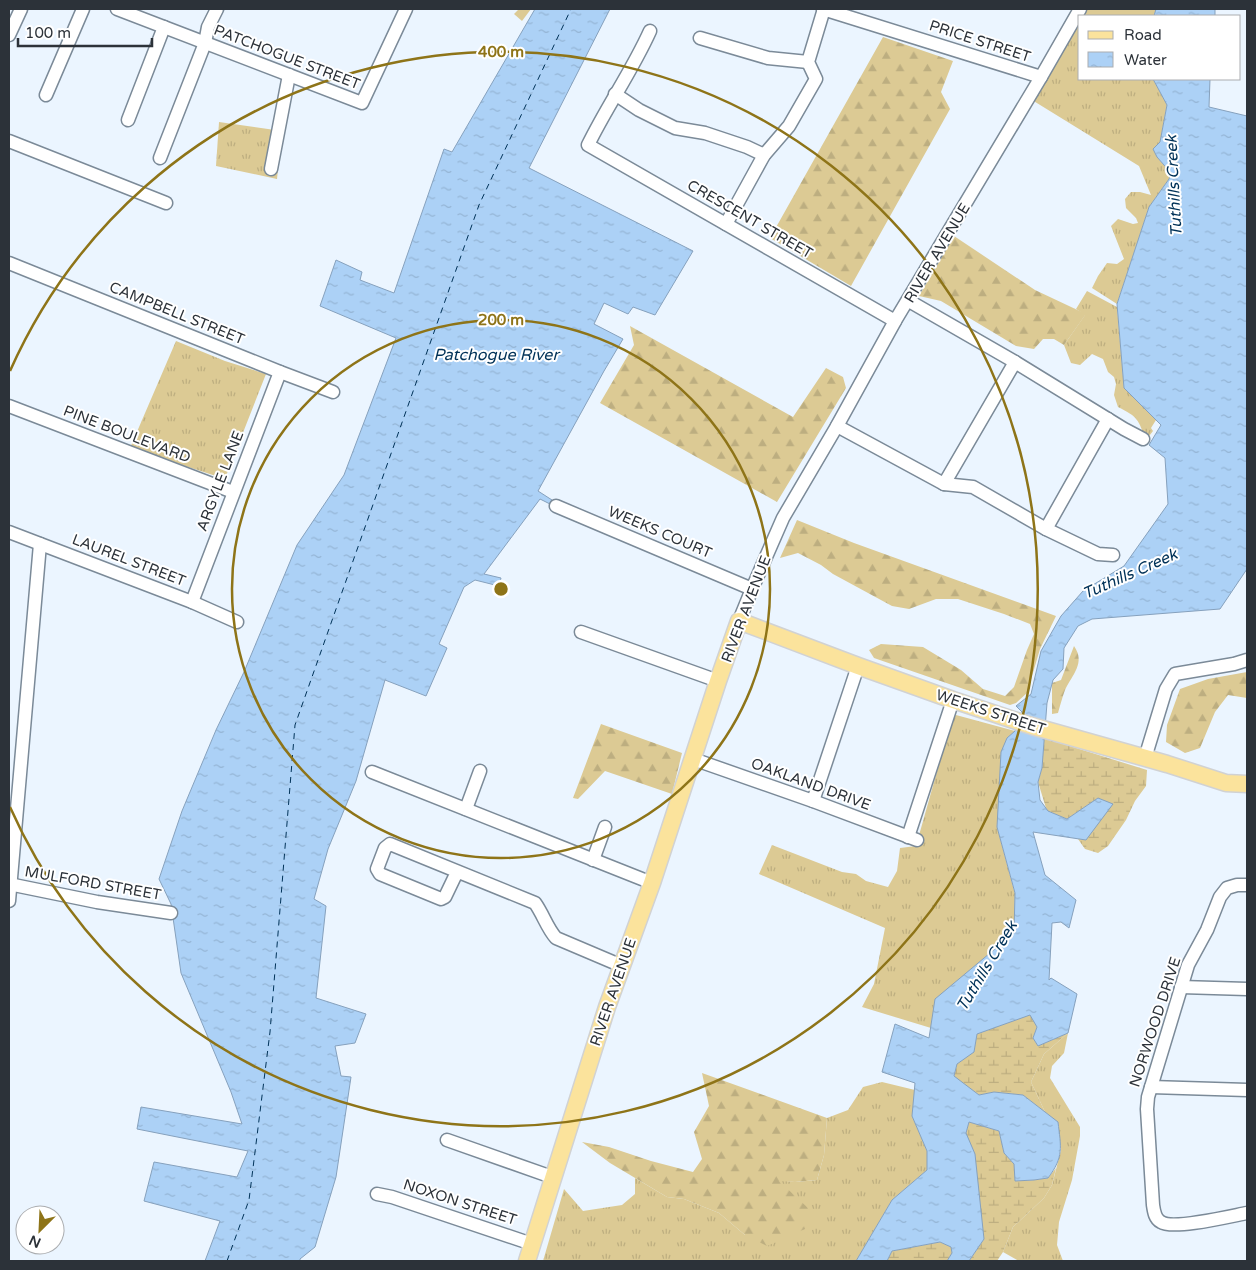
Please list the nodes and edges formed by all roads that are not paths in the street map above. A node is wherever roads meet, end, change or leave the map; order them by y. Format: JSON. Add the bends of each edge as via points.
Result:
{"nodes":[{"id":1,"x":21,"y":9,"type":"edge"},
{"id":2,"x":83,"y":9,"type":"edge"},
{"id":3,"x":116,"y":9,"type":"edge"},
{"id":4,"x":218,"y":9,"type":"edge"},
{"id":5,"x":406,"y":9,"type":"edge"},
{"id":6,"x":824,"y":9,"type":"edge"},
{"id":7,"x":1080,"y":9,"type":"edge"},
{"id":8,"x":164,"y":27,"type":"junction"},
{"id":9,"x":650,"y":32,"type":"dead end"},
{"id":10,"x":9,"y":35,"type":"edge"},
{"id":11,"x":700,"y":38,"type":"dead end"},
{"id":12,"x":205,"y":43,"type":"junction"},
{"id":13,"x":808,"y":62,"type":"junction"},
{"id":14,"x":289,"y":75,"type":"junction"},
{"id":15,"x":1041,"y":77,"type":"junction"},
{"id":16,"x":615,"y":94,"type":"junction"},
{"id":17,"x":46,"y":95,"type":"dead end"},
{"id":18,"x":128,"y":120,"type":"dead end"},
{"id":19,"x":9,"y":140,"type":"edge"},
{"id":20,"x":764,"y":155,"type":"junction"},
{"id":21,"x":160,"y":158,"type":"dead end"},
{"id":22,"x":271,"y":170,"type":"dead end"},
{"id":23,"x":166,"y":203,"type":"dead end"},
{"id":24,"x":726,"y":224,"type":"junction"},
{"id":25,"x":9,"y":263,"type":"edge"},
{"id":26,"x":908,"y":301,"type":"junction"},
{"id":27,"x":895,"y":322,"type":"junction"},
{"id":28,"x":1015,"y":362,"type":"junction"},
{"id":29,"x":280,"y":372,"type":"junction"},
{"id":30,"x":334,"y":392,"type":"dead end"},
{"id":31,"x":9,"y":406,"type":"edge"},
{"id":32,"x":1108,"y":419,"type":"junction"},
{"id":33,"x":837,"y":426,"type":"junction"},
{"id":34,"x":1143,"y":439,"type":"dead end"},
{"id":35,"x":944,"y":484,"type":"junction"},
{"id":36,"x":233,"y":492,"type":"junction"},
{"id":37,"x":556,"y":506,"type":"dead end"},
{"id":38,"x":1046,"y":529,"type":"junction"},
{"id":39,"x":9,"y":532,"type":"edge"},
{"id":40,"x":40,"y":544,"type":"junction"},
{"id":41,"x":1113,"y":555,"type":"dead end"},
{"id":42,"x":752,"y":589,"type":"junction"},
{"id":43,"x":192,"y":602,"type":"junction"},
{"id":44,"x":739,"y":621,"type":"junction"},
{"id":45,"x":237,"y":622,"type":"dead end"},
{"id":46,"x":581,"y":632,"type":"dead end"},
{"id":47,"x":1247,"y":660,"type":"edge"},
{"id":48,"x":858,"y":666,"type":"junction"},
{"id":49,"x":718,"y":681,"type":"junction"},
{"id":50,"x":952,"y":700,"type":"junction"},
{"id":51,"x":1145,"y":758,"type":"junction"},
{"id":52,"x":693,"y":759,"type":"junction"},
{"id":53,"x":480,"y":771,"type":"dead end"},
{"id":54,"x":372,"y":772,"type":"dead end"},
{"id":55,"x":1247,"y":784,"type":"edge"},
{"id":56,"x":813,"y":801,"type":"junction"},
{"id":57,"x":466,"y":809,"type":"junction"},
{"id":58,"x":605,"y":827,"type":"dead end"},
{"id":59,"x":593,"y":860,"type":"junction"},
{"id":60,"x":457,"y":872,"type":"junction"},
{"id":61,"x":652,"y":883,"type":"junction"},
{"id":62,"x":9,"y":884,"type":"edge"},
{"id":63,"x":1242,"y":885,"type":"edge"},
{"id":64,"x":9,"y":901,"type":"edge"},
{"id":65,"x":171,"y":913,"type":"dead end"},
{"id":66,"x":622,"y":966,"type":"junction"},
{"id":67,"x":1181,"y":988,"type":"junction"},
{"id":68,"x":1247,"y":989,"type":"edge"},
{"id":69,"x":1151,"y":1087,"type":"junction"},
{"id":70,"x":1247,"y":1090,"type":"edge"},
{"id":71,"x":447,"y":1140,"type":"dead end"},
{"id":72,"x":552,"y":1177,"type":"junction"},
{"id":73,"x":377,"y":1194,"type":"dead end"},
{"id":74,"x":1247,"y":1213,"type":"edge"},
{"id":75,"x":532,"y":1244,"type":"junction"},
{"id":76,"x":527,"y":1261,"type":"edge"}],
"edges":[{"from":1,"to":10,"type":"street"},
{"from":2,"to":17,"type":"street"},
{"from":3,"to":8,"type":"street","name":"PATCHOGUE STREET"},
{"from":4,"to":12,"type":"street","via":[[208,27]]},
{"from":5,"to":14,"type":"street","name":"PATCHOGUE STREET","via":[[362,103]]},
{"from":6,"to":13,"type":"street"},
{"from":6,"to":15,"type":"street","name":"PRICE STREET"},
{"from":7,"to":15,"type":"street","name":"RIVER AVENUE"},
{"from":8,"to":12,"type":"street","name":"PATCHOGUE STREET"},
{"from":8,"to":18,"type":"street"},
{"from":9,"to":16,"type":"street"},
{"from":11,"to":13,"type":"street","via":[[768,58]]},
{"from":12,"to":14,"type":"street","name":"PATCHOGUE STREET"},
{"from":12,"to":21,"type":"street"},
{"from":13,"to":20,"type":"street","via":[[816,79],[789,126]]},
{"from":14,"to":22,"type":"street"},
{"from":15,"to":26,"type":"street","name":"RIVER AVENUE"},
{"from":16,"to":20,"type":"street","via":[[675,128],[706,133]]},
{"from":16,"to":24,"type":"street","name":"CRESCENT STREET","via":[[588,145]]},
{"from":19,"to":23,"type":"street"},
{"from":20,"to":24,"type":"street"},
{"from":24,"to":27,"type":"street","name":"CRESCENT STREET"},
{"from":25,"to":29,"type":"street","name":"CAMPBELL STREET"},
{"from":26,"to":27,"type":"street","name":"RIVER AVENUE"},
{"from":26,"to":28,"type":"street"},
{"from":27,"to":33,"type":"street","name":"RIVER AVENUE"},
{"from":28,"to":32,"type":"street"},
{"from":28,"to":35,"type":"street"},
{"from":29,"to":30,"type":"street","name":"CAMPBELL STREET"},
{"from":29,"to":36,"type":"street","name":"ARGYLE LANE"},
{"from":31,"to":36,"type":"street","name":"PINE BOULEVARD"},
{"from":32,"to":34,"type":"street"},
{"from":32,"to":38,"type":"street"},
{"from":33,"to":35,"type":"street"},
{"from":33,"to":42,"type":"street","name":"RIVER AVENUE","via":[[783,518]]},
{"from":35,"to":38,"type":"street","via":[[973,487]]},
{"from":36,"to":43,"type":"street","name":"ARGYLE LANE"},
{"from":37,"to":42,"type":"street","name":"WEEKS COURT"},
{"from":38,"to":41,"type":"street","via":[[1098,554]]},
{"from":39,"to":40,"type":"street","name":"LAUREL STREET"},
{"from":40,"to":43,"type":"street","name":"LAUREL STREET"},
{"from":40,"to":62,"type":"street"},
{"from":42,"to":44,"type":"street","name":"RIVER AVENUE"},
{"from":43,"to":45,"type":"street","name":"LAUREL STREET"},
{"from":44,"to":48,"type":"main road","name":"WEEKS STREET"},
{"from":44,"to":49,"type":"main road","name":"RIVER AVENUE"},
{"from":46,"to":49,"type":"street"},
{"from":47,"to":51,"type":"street","via":[[1175,674],[1164,693]]},
{"from":48,"to":50,"type":"main road","name":"WEEKS STREET"},
{"from":48,"to":56,"type":"street"},
{"from":49,"to":52,"type":"main road","name":"RIVER AVENUE"},
{"from":50,"to":51,"type":"main road","name":"WEEKS STREET"},
{"from":50,"to":56,"type":"street","name":"OAKLAND DRIVE","via":[[913,838]]},
{"from":51,"to":55,"type":"main road","name":"WEEKS STREET","via":[[1226,783]]},
{"from":52,"to":56,"type":"street","name":"OAKLAND DRIVE"},
{"from":52,"to":61,"type":"main road","name":"RIVER AVENUE"},
{"from":53,"to":57,"type":"street"},
{"from":54,"to":57,"type":"street"},
{"from":57,"to":59,"type":"street"},
{"from":58,"to":59,"type":"street"},
{"from":59,"to":61,"type":"street"},
{"from":60,"to":60,"type":"street","via":[[390,844],[377,868],[380,874],[441,899]]},
{"from":60,"to":66,"type":"street","via":[[535,903],[556,938]]},
{"from":61,"to":66,"type":"main road","name":"RIVER AVENUE"},
{"from":62,"to":64,"type":"street"},
{"from":62,"to":65,"type":"street","name":"MULFORD STREET"},
{"from":63,"to":67,"type":"street","name":"NORWOOD DRIVE","via":[[1227,888],[1220,897],[1188,965]]},
{"from":66,"to":72,"type":"main road","name":"RIVER AVENUE"},
{"from":67,"to":68,"type":"street"},
{"from":67,"to":69,"type":"street","name":"NORWOOD DRIVE"},
{"from":69,"to":70,"type":"street"},
{"from":69,"to":74,"type":"street","name":"NORWOOD DRIVE","via":[[1147,1109],[1155,1215],[1160,1222],[1180,1225]]},
{"from":71,"to":72,"type":"street"},
{"from":72,"to":75,"type":"main road","name":"RIVER AVENUE"},
{"from":73,"to":75,"type":"street","name":"NOXON STREET"},
{"from":75,"to":76,"type":"main road","name":"RIVER AVENUE"}]}
